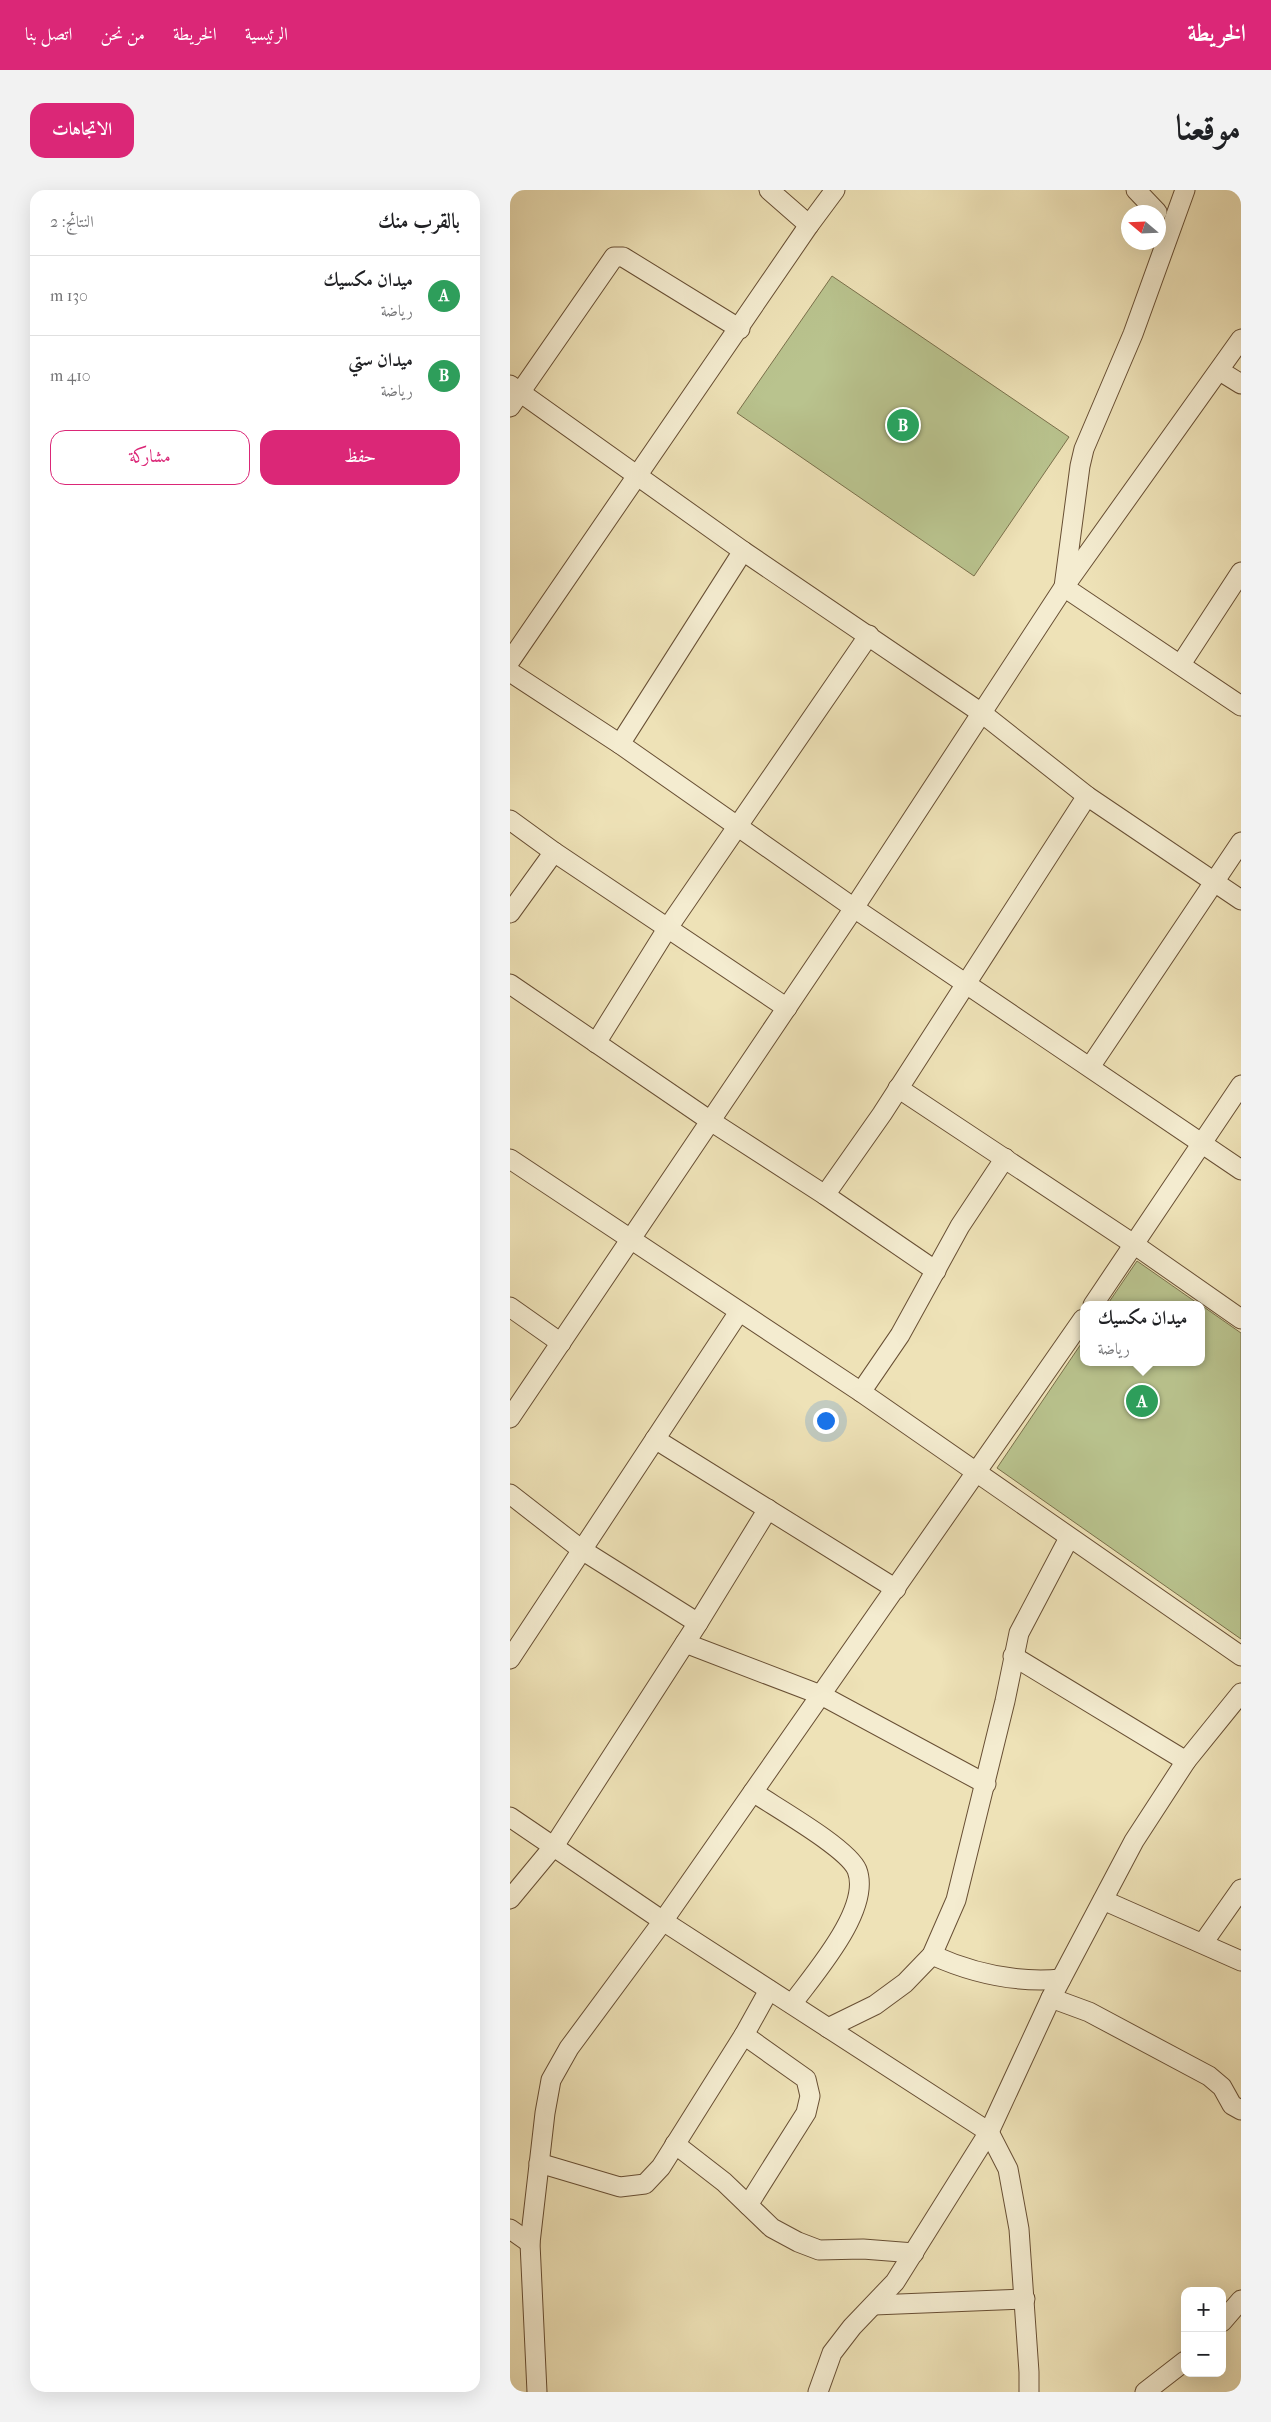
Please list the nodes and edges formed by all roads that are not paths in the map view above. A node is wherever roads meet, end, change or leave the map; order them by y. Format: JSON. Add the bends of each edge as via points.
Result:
{"nodes":[{"id":1,"x":769,"y":190,"type":"edge"},
{"id":2,"x":835,"y":190,"type":"edge"},
{"id":3,"x":1136,"y":190,"type":"edge"},
{"id":4,"x":1184,"y":190,"type":"edge"},
{"id":5,"x":1150,"y":205,"type":"edge"},
{"id":6,"x":1166,"y":213,"type":"edge"},
{"id":7,"x":809,"y":225,"type":"junction"},
{"id":8,"x":1154,"y":250,"type":"edge"},
{"id":9,"x":740,"y":328,"type":"junction"},
{"id":10,"x":1241,"y":339,"type":"edge"},
{"id":11,"x":1220,"y":371,"type":"junction"},
{"id":12,"x":1241,"y":384,"type":"edge"},
{"id":13,"x":513,"y":395,"type":"edge"},
{"id":14,"x":638,"y":476,"type":"junction"},
{"id":15,"x":743,"y":551,"type":"junction"},
{"id":16,"x":1241,"y":572,"type":"edge"},
{"id":17,"x":1064,"y":587,"type":"junction"},
{"id":18,"x":1232,"y":597,"type":"edge"},
{"id":19,"x":869,"y":636,"type":"junction"},
{"id":20,"x":510,"y":661,"type":"edge"},
{"id":21,"x":1181,"y":664,"type":"junction"},
{"id":22,"x":510,"y":672,"type":"edge"},
{"id":23,"x":1241,"y":706,"type":"edge"},
{"id":24,"x":983,"y":714,"type":"junction"},
{"id":25,"x":620,"y":744,"type":"junction"},
{"id":26,"x":1087,"y":796,"type":"junction"},
{"id":27,"x":510,"y":820,"type":"edge"},
{"id":28,"x":740,"y":826,"type":"junction"},
{"id":29,"x":1241,"y":842,"type":"edge"},
{"id":30,"x":554,"y":852,"type":"junction"},
{"id":31,"x":1214,"y":883,"type":"junction"},
{"id":32,"x":1241,"y":900,"type":"edge"},
{"id":33,"x":854,"y":908,"type":"junction"},
{"id":34,"x":510,"y":913,"type":"edge"},
{"id":35,"x":668,"y":929,"type":"junction"},
{"id":36,"x":966,"y":982,"type":"junction"},
{"id":37,"x":510,"y":984,"type":"edge"},
{"id":38,"x":787,"y":1008,"type":"junction"},
{"id":39,"x":596,"y":1043,"type":"junction"},
{"id":40,"x":1090,"y":1067,"type":"junction"},
{"id":41,"x":1241,"y":1085,"type":"edge"},
{"id":42,"x":898,"y":1088,"type":"junction"},
{"id":43,"x":709,"y":1120,"type":"junction"},
{"id":44,"x":1202,"y":1144,"type":"junction"},
{"id":45,"x":1004,"y":1158,"type":"junction"},
{"id":46,"x":510,"y":1159,"type":"edge"},
{"id":47,"x":1241,"y":1170,"type":"edge"},
{"id":48,"x":825,"y":1195,"type":"junction"},
{"id":49,"x":630,"y":1238,"type":"junction"},
{"id":50,"x":1135,"y":1245,"type":"junction"},
{"id":51,"x":936,"y":1271,"type":"junction"},
{"id":52,"x":1096,"y":1301,"type":"edge"},
{"id":53,"x":510,"y":1306,"type":"edge"},
{"id":54,"x":739,"y":1312,"type":"junction"},
{"id":55,"x":1241,"y":1320,"type":"edge"},
{"id":56,"x":1080,"y":1323,"type":"edge"},
{"id":57,"x":561,"y":1343,"type":"junction"},
{"id":58,"x":860,"y":1392,"type":"junction"},
{"id":59,"x":510,"y":1418,"type":"edge"},
{"id":60,"x":655,"y":1439,"type":"junction"},
{"id":61,"x":976,"y":1474,"type":"junction"},
{"id":62,"x":510,"y":1494,"type":"edge"},
{"id":63,"x":768,"y":1510,"type":"junction"},
{"id":64,"x":1070,"y":1538,"type":"junction"},
{"id":65,"x":582,"y":1550,"type":"junction"},
{"id":66,"x":896,"y":1589,"type":"junction"},
{"id":67,"x":698,"y":1623,"type":"junction"},
{"id":68,"x":685,"y":1643,"type":"junction"},
{"id":69,"x":1013,"y":1656,"type":"junction"},
{"id":70,"x":1241,"y":1656,"type":"edge"},
{"id":71,"x":510,"y":1659,"type":"edge"},
{"id":72,"x":1241,"y":1693,"type":"edge"},
{"id":73,"x":821,"y":1695,"type":"junction"},
{"id":74,"x":1186,"y":1761,"type":"junction"},
{"id":75,"x":986,"y":1784,"type":"junction"},
{"id":76,"x":753,"y":1792,"type":"junction"},
{"id":77,"x":510,"y":1817,"type":"edge"},
{"id":78,"x":554,"y":1846,"type":"junction"},
{"id":79,"x":1241,"y":1889,"type":"edge"},
{"id":80,"x":510,"y":1899,"type":"edge"},
{"id":81,"x":1103,"y":1900,"type":"junction"},
{"id":82,"x":663,"y":1921,"type":"junction"},
{"id":83,"x":1203,"y":1943,"type":"junction"},
{"id":84,"x":932,"y":1955,"type":"junction"},
{"id":85,"x":1241,"y":1961,"type":"edge"},
{"id":86,"x":1061,"y":1979,"type":"junction"},
{"id":87,"x":769,"y":1990,"type":"junction"},
{"id":88,"x":1051,"y":1998,"type":"junction"},
{"id":89,"x":792,"y":2004,"type":"junction"},
{"id":90,"x":828,"y":2028,"type":"junction"},
{"id":91,"x":744,"y":2035,"type":"junction"},
{"id":92,"x":1241,"y":2110,"type":"edge"},
{"id":93,"x":989,"y":2132,"type":"junction"},
{"id":94,"x":675,"y":2144,"type":"junction"},
{"id":95,"x":539,"y":2163,"type":"junction"},
{"id":96,"x":748,"y":2205,"type":"junction"},
{"id":97,"x":510,"y":2229,"type":"edge"},
{"id":98,"x":530,"y":2243,"type":"junction"},
{"id":99,"x":914,"y":2253,"type":"junction"},
{"id":100,"x":1025,"y":2299,"type":"junction"},
{"id":101,"x":1241,"y":2300,"type":"edge"},
{"id":102,"x":874,"y":2305,"type":"junction"},
{"id":103,"x":1226,"y":2317,"type":"edge"},
{"id":104,"x":1181,"y":2364,"type":"edge"},
{"id":105,"x":538,"y":2392,"type":"edge"},
{"id":106,"x":818,"y":2392,"type":"edge"},
{"id":107,"x":1029,"y":2392,"type":"edge"},
{"id":108,"x":1145,"y":2392,"type":"edge"}],
"edges":[{"from":1,"to":7,"type":"street"},
{"from":2,"to":7,"type":"street"},
{"from":3,"to":5,"type":"street"},
{"from":4,"to":6,"type":"street"},
{"from":7,"to":9,"type":"street"},
{"from":8,"to":17,"type":"street","via":[[1133,334],[1084,449]]},
{"from":9,"to":13,"type":"street","via":[[614,256]]},
{"from":9,"to":14,"type":"street"},
{"from":10,"to":11,"type":"street"},
{"from":11,"to":12,"type":"street"},
{"from":11,"to":17,"type":"street"},
{"from":13,"to":14,"type":"street"},
{"from":14,"to":15,"type":"street"},
{"from":14,"to":20,"type":"street"},
{"from":15,"to":19,"type":"street"},
{"from":15,"to":25,"type":"street"},
{"from":16,"to":18,"type":"street"},
{"from":17,"to":21,"type":"street"},
{"from":17,"to":24,"type":"street"},
{"from":18,"to":21,"type":"street"},
{"from":19,"to":24,"type":"street"},
{"from":19,"to":28,"type":"street"},
{"from":21,"to":23,"type":"street"},
{"from":22,"to":25,"type":"street"},
{"from":24,"to":26,"type":"street"},
{"from":24,"to":33,"type":"street"},
{"from":25,"to":28,"type":"street"},
{"from":26,"to":31,"type":"street"},
{"from":26,"to":36,"type":"street"},
{"from":27,"to":30,"type":"street"},
{"from":28,"to":33,"type":"street"},
{"from":28,"to":35,"type":"street"},
{"from":29,"to":31,"type":"street"},
{"from":30,"to":34,"type":"street"},
{"from":30,"to":35,"type":"street"},
{"from":31,"to":32,"type":"street"},
{"from":31,"to":40,"type":"street"},
{"from":33,"to":36,"type":"street"},
{"from":33,"to":38,"type":"street"},
{"from":35,"to":38,"type":"street"},
{"from":35,"to":39,"type":"street"},
{"from":36,"to":40,"type":"street"},
{"from":36,"to":42,"type":"street"},
{"from":37,"to":39,"type":"street"},
{"from":38,"to":43,"type":"street"},
{"from":39,"to":43,"type":"street"},
{"from":40,"to":44,"type":"street"},
{"from":41,"to":44,"type":"street"},
{"from":42,"to":45,"type":"street"},
{"from":42,"to":48,"type":"street","via":[[858,1152]]},
{"from":43,"to":48,"type":"street"},
{"from":43,"to":49,"type":"street"},
{"from":44,"to":47,"type":"street"},
{"from":44,"to":50,"type":"street"},
{"from":45,"to":50,"type":"street"},
{"from":45,"to":51,"type":"street","via":[[968,1212]]},
{"from":46,"to":49,"type":"street"},
{"from":48,"to":51,"type":"street"},
{"from":49,"to":54,"type":"street"},
{"from":49,"to":57,"type":"street"},
{"from":50,"to":52,"type":"street"},
{"from":50,"to":55,"type":"street"},
{"from":51,"to":58,"type":"street","via":[[900,1336]]},
{"from":53,"to":57,"type":"street"},
{"from":54,"to":58,"type":"street"},
{"from":54,"to":60,"type":"street"},
{"from":56,"to":61,"type":"street"},
{"from":57,"to":59,"type":"street"},
{"from":58,"to":61,"type":"street"},
{"from":60,"to":63,"type":"street"},
{"from":60,"to":65,"type":"street"},
{"from":61,"to":64,"type":"street"},
{"from":61,"to":66,"type":"street"},
{"from":62,"to":65,"type":"street"},
{"from":63,"to":66,"type":"street"},
{"from":63,"to":67,"type":"street"},
{"from":64,"to":69,"type":"street","via":[[1023,1624]]},
{"from":64,"to":70,"type":"street"},
{"from":65,"to":67,"type":"street"},
{"from":65,"to":71,"type":"street"},
{"from":66,"to":73,"type":"street"},
{"from":67,"to":68,"type":"street"},
{"from":68,"to":73,"type":"street"},
{"from":68,"to":78,"type":"street"},
{"from":69,"to":74,"type":"street"},
{"from":69,"to":75,"type":"street"},
{"from":72,"to":74,"type":"street"},
{"from":73,"to":75,"type":"street"},
{"from":73,"to":76,"type":"street"},
{"from":74,"to":81,"type":"street","via":[[1134,1842]]},
{"from":75,"to":84,"type":"street","via":[[956,1900]]},
{"from":76,"to":82,"type":"street"},
{"from":76,"to":89,"type":"street","via":[[840,1850],[857,1870],[854,1910],[846,1931]]},
{"from":77,"to":78,"type":"street"},
{"from":78,"to":80,"type":"street"},
{"from":78,"to":82,"type":"street"},
{"from":79,"to":83,"type":"street"},
{"from":81,"to":83,"type":"street"},
{"from":81,"to":86,"type":"street"},
{"from":82,"to":87,"type":"street"},
{"from":82,"to":95,"type":"street","via":[[569,2048],[551,2080]]},
{"from":83,"to":85,"type":"street"},
{"from":84,"to":86,"type":"street","via":[[959,1967],[1016,1979]]},
{"from":84,"to":90,"type":"street","via":[[905,1983],[875,2005]]},
{"from":86,"to":88,"type":"street"},
{"from":87,"to":89,"type":"street"},
{"from":87,"to":91,"type":"street"},
{"from":88,"to":92,"type":"street","via":[[1089,2012],[1209,2076],[1222,2087],[1232,2105]]},
{"from":88,"to":93,"type":"street"},
{"from":89,"to":90,"type":"street"},
{"from":90,"to":93,"type":"street"},
{"from":91,"to":94,"type":"street"},
{"from":91,"to":96,"type":"street","via":[[806,2079],[810,2096],[806,2113]]},
{"from":93,"to":99,"type":"street"},
{"from":93,"to":100,"type":"street","via":[[1008,2169],[1019,2229]]},
{"from":94,"to":95,"type":"street","via":[[661,2167],[645,2184],[620,2187]]},
{"from":94,"to":96,"type":"street"},
{"from":95,"to":98,"type":"street"},
{"from":96,"to":99,"type":"street","via":[[772,2228],[819,2250]]},
{"from":97,"to":98,"type":"street"},
{"from":98,"to":105,"type":"street"},
{"from":99,"to":102,"type":"street","via":[[895,2282]]},
{"from":100,"to":102,"type":"street"},
{"from":100,"to":107,"type":"street"},
{"from":101,"to":103,"type":"street"},
{"from":102,"to":106,"type":"street","via":[[832,2353]]},
{"from":104,"to":108,"type":"street"}]}
